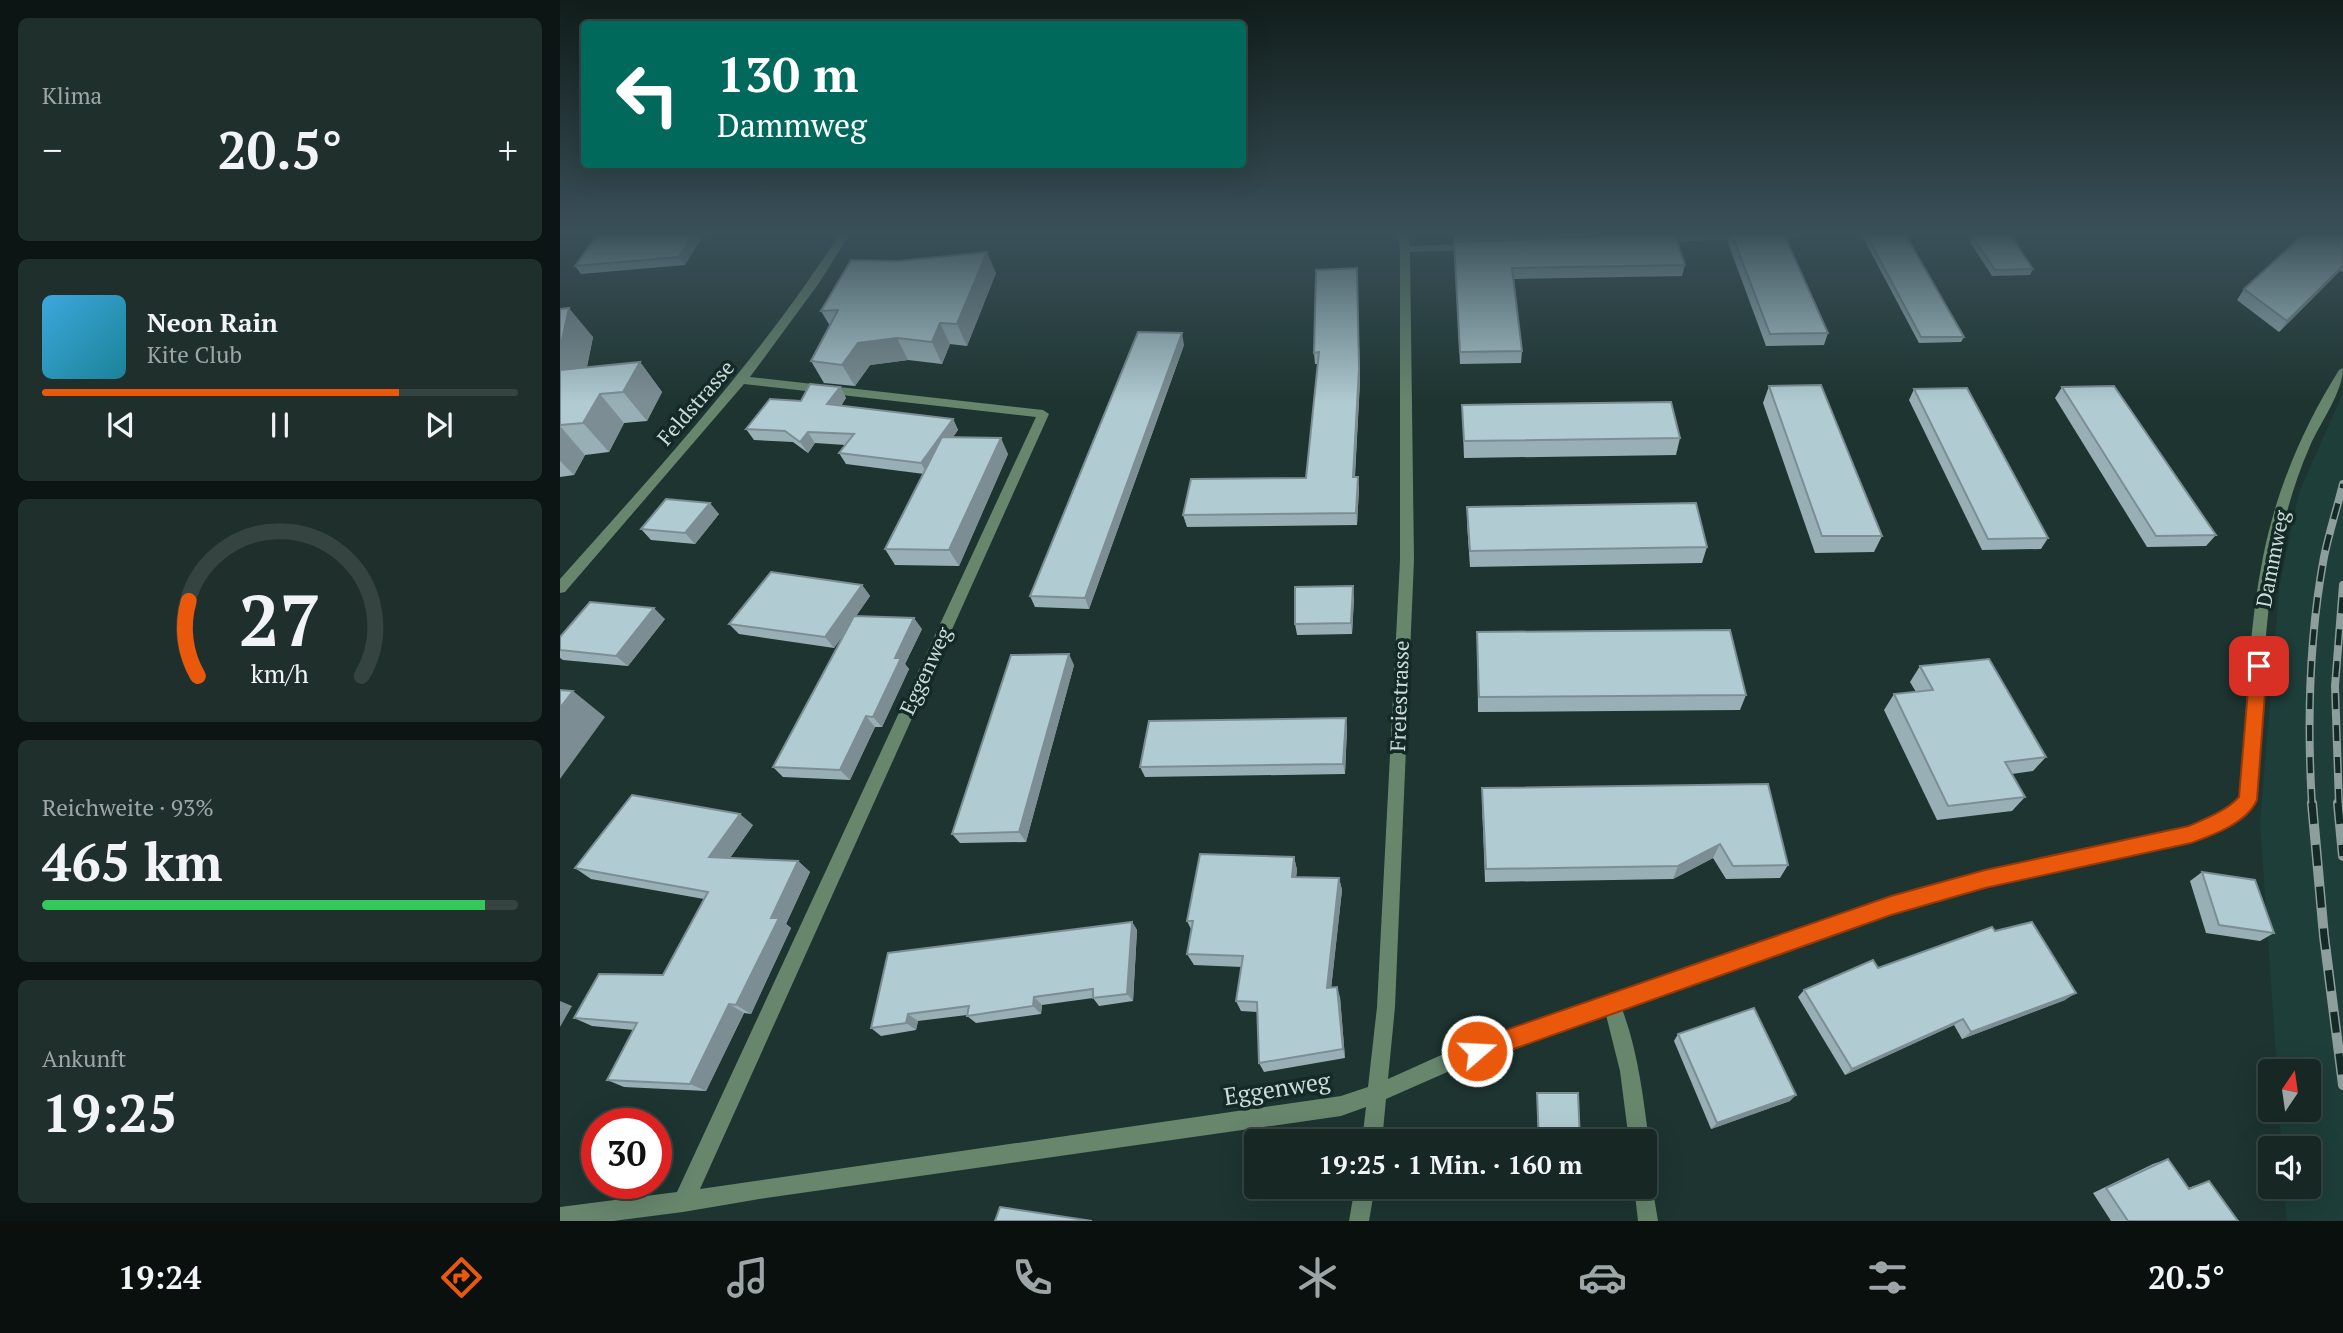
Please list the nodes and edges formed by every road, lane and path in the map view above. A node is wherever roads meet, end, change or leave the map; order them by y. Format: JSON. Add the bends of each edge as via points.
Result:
{"nodes":[{"id":1,"x":810,"y":289,"type":"edge"},
{"id":2,"x":1405,"y":289,"type":"edge"},
{"id":3,"x":2343,"y":372,"type":"edge"},
{"id":4,"x":744,"y":380,"type":"junction"},
{"id":5,"x":560,"y":588,"type":"edge"},
{"id":6,"x":1611,"y":1004,"type":"junction"},
{"id":7,"x":1378,"y":1093,"type":"junction"},
{"id":8,"x":1374,"y":1129,"type":"edge"},
{"id":9,"x":1637,"y":1129,"type":"edge"},
{"id":10,"x":1363,"y":1199,"type":"edge"},
{"id":11,"x":1645,"y":1199,"type":"edge"},
{"id":12,"x":683,"y":1202,"type":"junction"},
{"id":13,"x":560,"y":1217,"type":"edge"},
{"id":14,"x":1359,"y":1221,"type":"edge"},
{"id":15,"x":1648,"y":1221,"type":"edge"}],
"edges":[{"from":1,"to":4,"type":"street","name":"Feldstrasse"},
{"from":2,"to":7,"type":"street","name":"Freiestrasse","via":[[1407,547],[1387,995]]},
{"from":3,"to":6,"type":"street","name":"Dammweg","via":[[2286,491],[2265,585],[2248,800],[2237,811],[2191,834],[1985,879],[1891,905]]},
{"from":4,"to":5,"type":"street","name":"Feldstrasse"},
{"from":4,"to":12,"type":"street","name":"Eggenweg","via":[[1043,414]]},
{"from":6,"to":7,"type":"street","name":"Dammweg","via":[[1459,1057]]},
{"from":6,"to":9,"type":"street","via":[[1623,1033]]},
{"from":7,"to":8,"type":"street","name":"Freiestrasse"},
{"from":7,"to":12,"type":"street","name":"Eggenweg","via":[[1341,1106],[1286,1116]]},
{"from":10,"to":14,"type":"street"},
{"from":11,"to":15,"type":"street"},
{"from":12,"to":13,"type":"street","name":"Eggenweg"}]}
